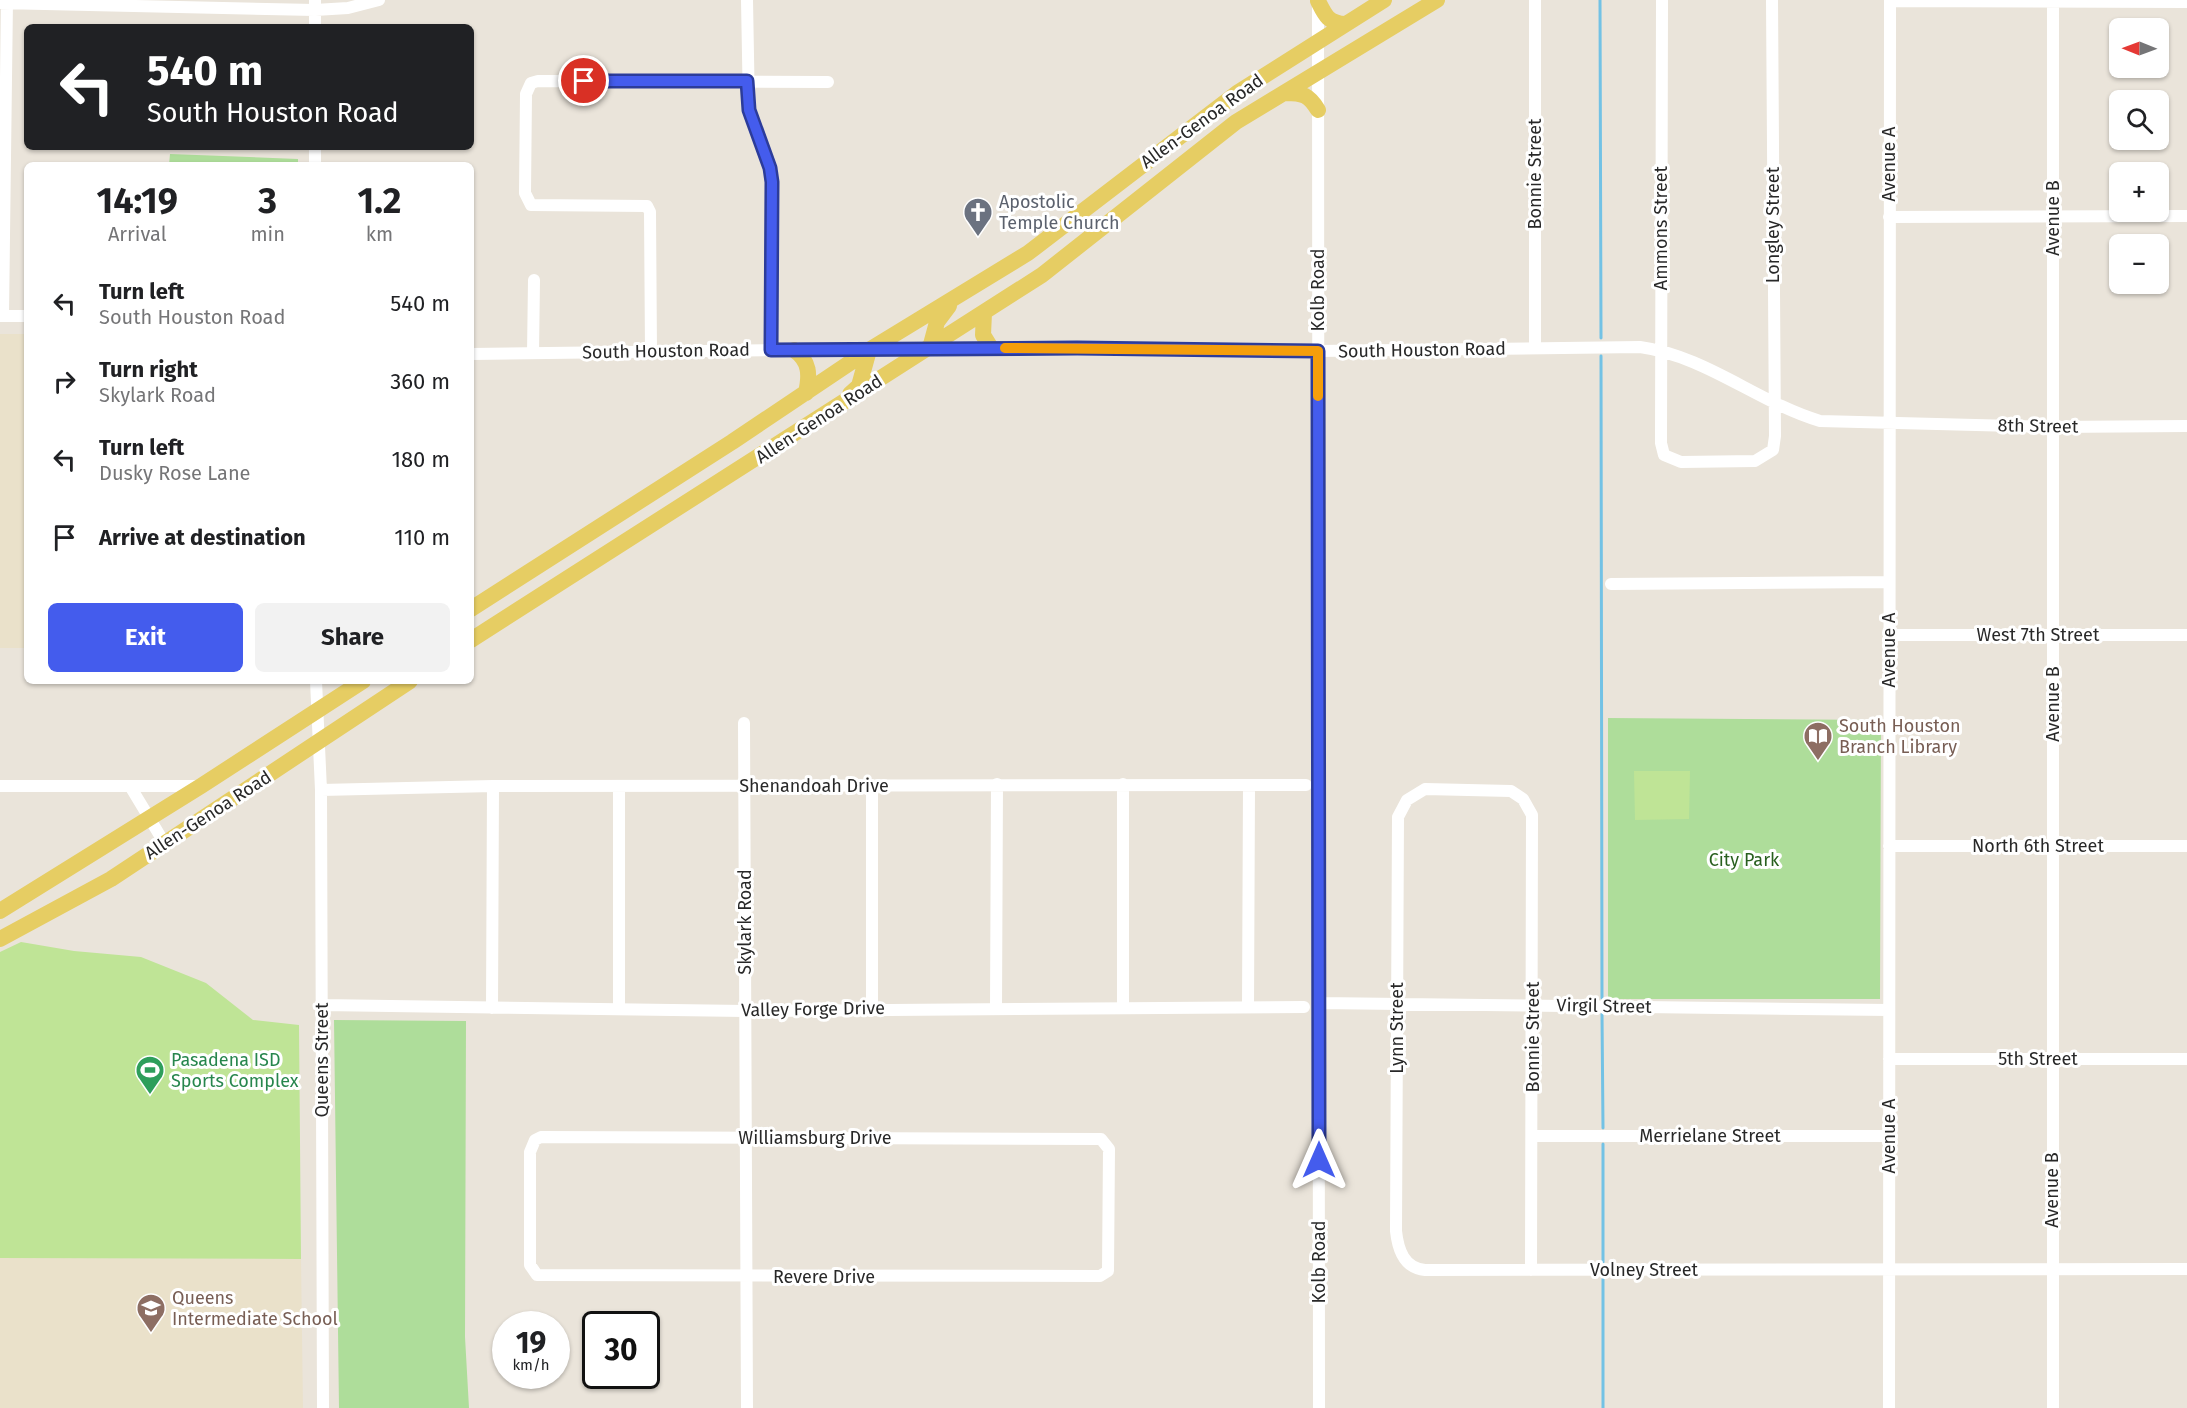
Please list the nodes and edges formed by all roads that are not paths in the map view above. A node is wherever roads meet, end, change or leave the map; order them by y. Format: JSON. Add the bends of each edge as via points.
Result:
{"nodes":[{"id":1,"x":379,"y":0,"type":"edge"},
{"id":2,"x":747,"y":0,"type":"edge"},
{"id":3,"x":1318,"y":0,"type":"edge"},
{"id":4,"x":1384,"y":0,"type":"edge"},
{"id":5,"x":1437,"y":0,"type":"edge"},
{"id":6,"x":1535,"y":0,"type":"edge"},
{"id":7,"x":1662,"y":0,"type":"edge"},
{"id":8,"x":1772,"y":0,"type":"edge"},
{"id":9,"x":1890,"y":0,"type":"edge"},
{"id":10,"x":2053,"y":1,"type":"edge"},
{"id":11,"x":4,"y":2,"type":"edge"},
{"id":12,"x":2187,"y":2,"type":"edge"},
{"id":13,"x":315,"y":5,"type":"edge"},
{"id":14,"x":315,"y":24,"type":"edge"},
{"id":15,"x":1345,"y":24,"type":"junction"},
{"id":16,"x":1311,"y":47,"type":"junction"},
{"id":17,"x":1311,"y":78,"type":"junction"},
{"id":18,"x":747,"y":81,"type":"junction"},
{"id":19,"x":828,"y":82,"type":"dead end"},
{"id":20,"x":1286,"y":93,"type":"junction"},
{"id":21,"x":1318,"y":110,"type":"junction"},
{"id":22,"x":1158,"y":151,"type":"junction"},
{"id":23,"x":2,"y":158,"type":"edge"},
{"id":24,"x":1175,"y":171,"type":"junction"},
{"id":25,"x":2053,"y":216,"type":"junction"},
{"id":26,"x":2187,"y":216,"type":"edge"},
{"id":27,"x":1889,"y":217,"type":"junction"},
{"id":28,"x":1028,"y":253,"type":"junction"},
{"id":29,"x":1042,"y":275,"type":"junction"},
{"id":30,"x":534,"y":280,"type":"dead end"},
{"id":31,"x":957,"y":297,"type":"junction"},
{"id":32,"x":984,"y":313,"type":"junction"},
{"id":33,"x":1,"y":316,"type":"edge"},
{"id":34,"x":24,"y":316,"type":"edge"},
{"id":35,"x":930,"y":348,"type":"junction"},
{"id":36,"x":991,"y":348,"type":"junction"},
{"id":37,"x":1534,"y":348,"type":"junction"},
{"id":38,"x":771,"y":350,"type":"junction"},
{"id":39,"x":794,"y":350,"type":"junction"},
{"id":40,"x":869,"y":350,"type":"junction"},
{"id":41,"x":1660,"y":350,"type":"junction"},
{"id":42,"x":1318,"y":351,"type":"junction"},
{"id":43,"x":651,"y":352,"type":"junction"},
{"id":44,"x":533,"y":353,"type":"junction"},
{"id":45,"x":474,"y":354,"type":"edge"},
{"id":46,"x":806,"y":393,"type":"junction"},
{"id":47,"x":1775,"y":404,"type":"junction"},
{"id":48,"x":836,"y":406,"type":"junction"},
{"id":49,"x":1889,"y":424,"type":"junction"},
{"id":50,"x":2187,"y":426,"type":"edge"},
{"id":51,"x":2053,"y":427,"type":"junction"},
{"id":52,"x":732,"y":442,"type":"junction"},
{"id":53,"x":1773,"y":450,"type":"joint"},
{"id":54,"x":745,"y":466,"type":"junction"},
{"id":55,"x":1889,"y":582,"type":"junction"},
{"id":56,"x":1611,"y":584,"type":"dead end"},
{"id":57,"x":503,"y":588,"type":"junction"},
{"id":58,"x":474,"y":607,"type":"edge"},
{"id":59,"x":518,"y":611,"type":"junction"},
{"id":60,"x":1889,"y":635,"type":"junction"},
{"id":61,"x":2053,"y":635,"type":"junction"},
{"id":62,"x":2187,"y":635,"type":"edge"},
{"id":63,"x":474,"y":638,"type":"edge"},
{"id":64,"x":316,"y":684,"type":"edge"},
{"id":65,"x":359,"y":684,"type":"edge"},
{"id":66,"x":406,"y":684,"type":"edge"},
{"id":67,"x":317,"y":712,"type":"junction"},
{"id":68,"x":744,"y":723,"type":"dead end"},
{"id":69,"x":321,"y":742,"type":"junction"},
{"id":70,"x":997,"y":784,"type":"junction"},
{"id":71,"x":1123,"y":784,"type":"junction"},
{"id":72,"x":1249,"y":785,"type":"junction"},
{"id":73,"x":1306,"y":785,"type":"dead end"},
{"id":74,"x":0,"y":786,"type":"edge"},
{"id":75,"x":130,"y":786,"type":"junction"},
{"id":76,"x":201,"y":786,"type":"junction"},
{"id":77,"x":493,"y":786,"type":"junction"},
{"id":78,"x":619,"y":786,"type":"junction"},
{"id":79,"x":872,"y":786,"type":"junction"},
{"id":80,"x":744,"y":787,"type":"junction"},
{"id":81,"x":321,"y":790,"type":"junction"},
{"id":82,"x":1407,"y":800,"type":"joint"},
{"id":83,"x":150,"y":818,"type":"junction"},
{"id":84,"x":165,"y":844,"type":"junction"},
{"id":85,"x":1889,"y":846,"type":"junction"},
{"id":86,"x":2053,"y":846,"type":"junction"},
{"id":87,"x":2187,"y":846,"type":"edge"},
{"id":88,"x":0,"y":911,"type":"edge"},
{"id":89,"x":2,"y":934,"type":"edge"},
{"id":90,"x":1319,"y":1002,"type":"junction"},
{"id":91,"x":1398,"y":1004,"type":"junction"},
{"id":92,"x":322,"y":1005,"type":"junction"},
{"id":93,"x":1533,"y":1005,"type":"junction"},
{"id":94,"x":1123,"y":1006,"type":"junction"},
{"id":95,"x":1248,"y":1007,"type":"junction"},
{"id":96,"x":1304,"y":1007,"type":"dead end"},
{"id":97,"x":492,"y":1008,"type":"junction"},
{"id":98,"x":872,"y":1008,"type":"junction"},
{"id":99,"x":996,"y":1008,"type":"junction"},
{"id":100,"x":620,"y":1009,"type":"junction"},
{"id":101,"x":1889,"y":1010,"type":"junction"},
{"id":102,"x":745,"y":1011,"type":"junction"},
{"id":103,"x":1889,"y":1059,"type":"junction"},
{"id":104,"x":2052,"y":1059,"type":"junction"},
{"id":105,"x":2187,"y":1059,"type":"edge"},
{"id":106,"x":1532,"y":1136,"type":"junction"},
{"id":107,"x":1889,"y":1136,"type":"junction"},
{"id":108,"x":746,"y":1138,"type":"junction"},
{"id":109,"x":1109,"y":1199,"type":"joint"},
{"id":110,"x":530,"y":1207,"type":"joint"},
{"id":111,"x":1403,"y":1258,"type":"joint"},
{"id":112,"x":1889,"y":1269,"type":"junction"},
{"id":113,"x":2052,"y":1269,"type":"junction"},
{"id":114,"x":2187,"y":1269,"type":"edge"},
{"id":115,"x":1531,"y":1270,"type":"junction"},
{"id":116,"x":746,"y":1277,"type":"junction"},
{"id":117,"x":323,"y":1408,"type":"edge"},
{"id":118,"x":747,"y":1408,"type":"edge"},
{"id":119,"x":1319,"y":1408,"type":"edge"},
{"id":120,"x":1889,"y":1408,"type":"edge"},
{"id":121,"x":2052,"y":1408,"type":"edge"}],
"edges":[{"from":1,"to":13,"type":"street","via":[[348,8]]},
{"from":2,"to":18,"type":"street"},
{"from":3,"to":15,"type":"main road","via":[[1325,17]]},
{"from":3,"to":16,"type":"street","name":"Kolb Road"},
{"from":4,"to":15,"type":"main road","name":"Allen-Genoa Road"},
{"from":5,"to":17,"type":"main road","name":"Allen-Genoa Road"},
{"from":6,"to":37,"type":"street","name":"Bonnie Street"},
{"from":7,"to":41,"type":"street","name":"Ammons Street"},
{"from":8,"to":47,"type":"street","name":"Longley Street"},
{"from":9,"to":10,"type":"street"},
{"from":9,"to":27,"type":"street","name":"Avenue A"},
{"from":10,"to":12,"type":"street"},
{"from":10,"to":25,"type":"street","name":"Avenue B"},
{"from":11,"to":13,"type":"street"},
{"from":11,"to":23,"type":"street"},
{"from":13,"to":14,"type":"street"},
{"from":15,"to":16,"type":"main road","name":"Allen-Genoa Road"},
{"from":16,"to":17,"type":"street","name":"Kolb Road"},
{"from":16,"to":22,"type":"main road","name":"Allen-Genoa Road","via":[[1237,93]]},
{"from":17,"to":20,"type":"main road","name":"Allen-Genoa Road"},
{"from":17,"to":21,"type":"street","name":"Kolb Road"},
{"from":18,"to":19,"type":"street"},
{"from":18,"to":38,"type":"street","via":[[749,110],[772,182]]},
{"from":18,"to":43,"type":"street","via":[[538,81],[528,88],[525,193],[531,205],[647,206],[650,212]]},
{"from":20,"to":21,"type":"main road","via":[[1302,93],[1311,98]]},
{"from":20,"to":24,"type":"main road","name":"Allen-Genoa Road","via":[[1236,122]]},
{"from":21,"to":42,"type":"street","name":"Kolb Road"},
{"from":22,"to":24,"type":"main road"},
{"from":22,"to":28,"type":"main road","name":"Allen-Genoa Road"},
{"from":23,"to":33,"type":"street"},
{"from":24,"to":29,"type":"main road","name":"Allen-Genoa Road"},
{"from":25,"to":26,"type":"street"},
{"from":25,"to":27,"type":"street"},
{"from":25,"to":51,"type":"street","name":"Avenue B"},
{"from":27,"to":49,"type":"street","name":"Avenue A"},
{"from":28,"to":29,"type":"main road"},
{"from":28,"to":31,"type":"main road","name":"Allen-Genoa Road"},
{"from":29,"to":32,"type":"main road","name":"Allen-Genoa Road"},
{"from":30,"to":44,"type":"street"},
{"from":31,"to":35,"type":"main road","via":[[937,322]]},
{"from":31,"to":40,"type":"main road","name":"Allen-Genoa Road"},
{"from":32,"to":35,"type":"main road","name":"Allen-Genoa Road"},
{"from":32,"to":36,"type":"main road","via":[[982,328]]},
{"from":33,"to":34,"type":"street"},
{"from":35,"to":36,"type":"street","name":"South Houston Road"},
{"from":35,"to":40,"type":"street","name":"South Houston Road"},
{"from":35,"to":48,"type":"main road","name":"Allen-Genoa Road"},
{"from":36,"to":42,"type":"street","name":"South Houston Road"},
{"from":37,"to":41,"type":"street","name":"South Houston Road"},
{"from":37,"to":42,"type":"street","name":"South Houston Road"},
{"from":38,"to":39,"type":"street","name":"South Houston Road"},
{"from":38,"to":43,"type":"street","name":"South Houston Road"},
{"from":39,"to":40,"type":"street","name":"South Houston Road"},
{"from":39,"to":46,"type":"main road","via":[[803,356],[807,366],[810,377]]},
{"from":40,"to":46,"type":"main road","name":"Allen-Genoa Road"},
{"from":40,"to":48,"type":"main road","via":[[859,386]]},
{"from":41,"to":47,"type":"street","name":"South Houston Road","via":[[1693,361]]},
{"from":41,"to":53,"type":"street","name":"Ammons Street","via":[[1664,455],[1681,462],[1755,461]]},
{"from":42,"to":90,"type":"street","name":"Kolb Road"},
{"from":43,"to":44,"type":"street","name":"South Houston Road"},
{"from":44,"to":45,"type":"street","name":"South Houston Road"},
{"from":46,"to":52,"type":"main road","name":"Allen-Genoa Road"},
{"from":47,"to":49,"type":"street","name":"South Houston Road","via":[[1820,421]]},
{"from":47,"to":53,"type":"street","name":"Longley Street"},
{"from":48,"to":54,"type":"main road","name":"Allen-Genoa Road"},
{"from":49,"to":51,"type":"street","name":"8th Street"},
{"from":49,"to":55,"type":"street","name":"Avenue A"},
{"from":50,"to":51,"type":"street","name":"8th Street"},
{"from":51,"to":61,"type":"street","name":"Avenue B"},
{"from":52,"to":54,"type":"main road"},
{"from":52,"to":57,"type":"main road","name":"Allen-Genoa Road"},
{"from":54,"to":59,"type":"main road","name":"Allen-Genoa Road"},
{"from":55,"to":56,"type":"street"},
{"from":55,"to":60,"type":"street","name":"Avenue A"},
{"from":57,"to":58,"type":"main road","name":"Allen-Genoa Road"},
{"from":57,"to":59,"type":"main road"},
{"from":59,"to":63,"type":"main road","name":"Allen-Genoa Road"},
{"from":60,"to":61,"type":"street","name":"West 7th Street"},
{"from":60,"to":85,"type":"street","name":"Avenue A"},
{"from":61,"to":62,"type":"street","name":"West 7th Street"},
{"from":61,"to":86,"type":"street","name":"Avenue B"},
{"from":64,"to":67,"type":"street","name":"Queens Street"},
{"from":65,"to":67,"type":"main road","name":"Allen-Genoa Road"},
{"from":66,"to":69,"type":"main road","name":"Allen-Genoa Road"},
{"from":67,"to":69,"type":"street","name":"Queens Street"},
{"from":67,"to":76,"type":"main road","name":"Allen-Genoa Road"},
{"from":68,"to":80,"type":"street","name":"Skylark Road"},
{"from":69,"to":81,"type":"street","name":"Queens Street"},
{"from":69,"to":84,"type":"main road","name":"Allen-Genoa Road"},
{"from":70,"to":71,"type":"street","name":"Shenandoah Drive"},
{"from":70,"to":79,"type":"street","name":"Shenandoah Drive"},
{"from":70,"to":99,"type":"street"},
{"from":71,"to":72,"type":"street","name":"Shenandoah Drive"},
{"from":71,"to":94,"type":"street"},
{"from":72,"to":73,"type":"street","name":"Shenandoah Drive"},
{"from":72,"to":95,"type":"street"},
{"from":74,"to":75,"type":"street"},
{"from":75,"to":76,"type":"street"},
{"from":75,"to":83,"type":"street"},
{"from":76,"to":83,"type":"main road","name":"Allen-Genoa Road"},
{"from":77,"to":78,"type":"street","name":"Shenandoah Drive"},
{"from":77,"to":81,"type":"street","name":"Shenandoah Drive"},
{"from":77,"to":97,"type":"street"},
{"from":78,"to":80,"type":"street","name":"Shenandoah Drive"},
{"from":78,"to":100,"type":"street"},
{"from":79,"to":80,"type":"street","name":"Shenandoah Drive"},
{"from":79,"to":98,"type":"street"},
{"from":80,"to":102,"type":"street","name":"Skylark Road"},
{"from":81,"to":92,"type":"street","name":"Queens Street"},
{"from":82,"to":91,"type":"street","name":"Lynn Street","via":[[1398,817]]},
{"from":82,"to":93,"type":"street","name":"Bonnie Street","via":[[1425,789],[1511,791],[1528,805],[1532,825]]},
{"from":83,"to":84,"type":"street"},
{"from":83,"to":88,"type":"main road","name":"Allen-Genoa Road"},
{"from":84,"to":89,"type":"main road","name":"Allen-Genoa Road","via":[[70,903]]},
{"from":85,"to":86,"type":"street","name":"North 6th Street"},
{"from":85,"to":101,"type":"street","name":"Avenue A"},
{"from":86,"to":87,"type":"street","name":"North 6th Street"},
{"from":86,"to":104,"type":"street","name":"Avenue B"},
{"from":90,"to":91,"type":"street","name":"Virgil Street"},
{"from":90,"to":119,"type":"street","name":"Kolb Road"},
{"from":91,"to":93,"type":"street","name":"Virgil Street"},
{"from":91,"to":111,"type":"street","name":"Lynn Street","via":[[1396,1231]]},
{"from":92,"to":97,"type":"street","name":"Valley Forge Drive"},
{"from":92,"to":117,"type":"street","name":"Queens Street"},
{"from":93,"to":101,"type":"street","name":"Virgil Street"},
{"from":93,"to":106,"type":"street","name":"Bonnie Street"},
{"from":94,"to":95,"type":"street","name":"Valley Forge Drive"},
{"from":94,"to":99,"type":"street","name":"Valley Forge Drive"},
{"from":95,"to":96,"type":"street","name":"Valley Forge Drive"},
{"from":97,"to":100,"type":"street","name":"Valley Forge Drive"},
{"from":98,"to":99,"type":"street","name":"Valley Forge Drive"},
{"from":98,"to":102,"type":"street","name":"Valley Forge Drive"},
{"from":100,"to":102,"type":"street","name":"Valley Forge Drive"},
{"from":101,"to":103,"type":"street","name":"Avenue A"},
{"from":102,"to":108,"type":"street","name":"Skylark Road"},
{"from":103,"to":104,"type":"street","name":"5th Street"},
{"from":103,"to":107,"type":"street","name":"Avenue A"},
{"from":104,"to":105,"type":"street","name":"5th Street"},
{"from":104,"to":113,"type":"street","name":"Avenue B"},
{"from":106,"to":107,"type":"street","name":"Merrielane Street"},
{"from":106,"to":115,"type":"street","name":"Bonnie Street"},
{"from":107,"to":112,"type":"street","name":"Avenue A"},
{"from":108,"to":109,"type":"street","name":"Williamsburg Drive","via":[[1101,1139],[1109,1149]]},
{"from":108,"to":110,"type":"street","name":"Williamsburg Drive","via":[[541,1137],[530,1146]]},
{"from":108,"to":116,"type":"street","name":"Skylark Road"},
{"from":109,"to":116,"type":"street","name":"Revere Drive","via":[[1109,1266],[1100,1276]]},
{"from":110,"to":116,"type":"street","name":"Revere Drive","via":[[530,1265],[537,1275]]},
{"from":111,"to":115,"type":"street","name":"Volney Street","via":[[1417,1270]]},
{"from":112,"to":113,"type":"street","name":"Volney Street"},
{"from":112,"to":115,"type":"street","name":"Volney Street"},
{"from":112,"to":120,"type":"street","name":"Avenue A"},
{"from":113,"to":114,"type":"street","name":"Volney Street"},
{"from":113,"to":121,"type":"street","name":"Avenue B"},
{"from":116,"to":118,"type":"street","name":"Skylark Road"}]}
